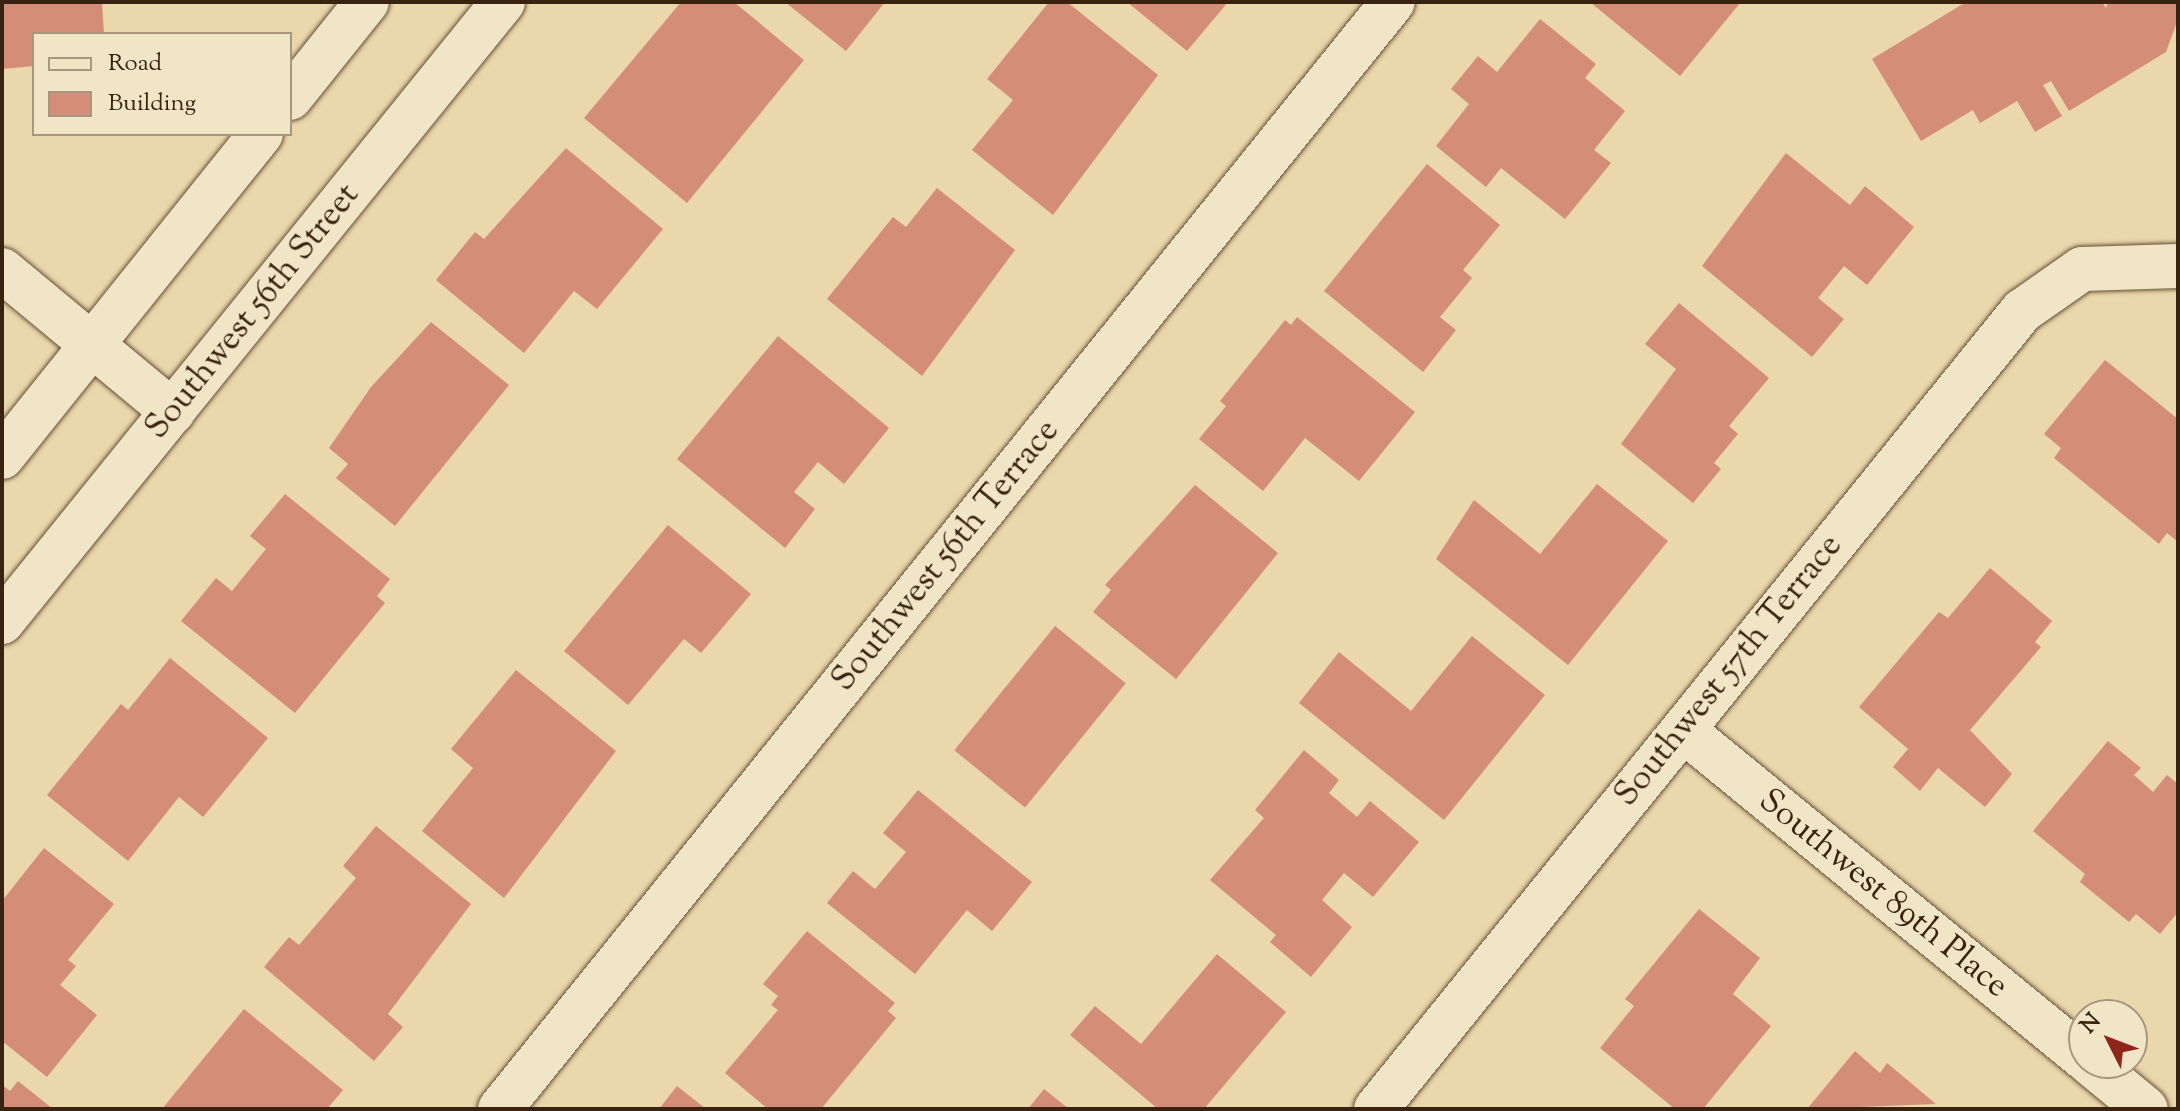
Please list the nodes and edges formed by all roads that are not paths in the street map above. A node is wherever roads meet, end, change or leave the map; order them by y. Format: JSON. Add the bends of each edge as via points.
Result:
{"nodes":[{"id":1,"x":367,"y":2,"type":"edge"},
{"id":2,"x":503,"y":2,"type":"edge"},
{"id":3,"x":1393,"y":2,"type":"edge"},
{"id":4,"x":292,"y":96,"type":"edge"},
{"id":5,"x":259,"y":136,"type":"edge"},
{"id":6,"x":2178,"y":266,"type":"edge"},
{"id":7,"x":2,"y":270,"type":"edge"},
{"id":8,"x":93,"y":344,"type":"junction"},
{"id":9,"x":173,"y":412,"type":"junction"},
{"id":10,"x":2,"y":457,"type":"edge"},
{"id":11,"x":2,"y":622,"type":"edge"},
{"id":12,"x":1683,"y":730,"type":"junction"},
{"id":13,"x":2068,"y":1045,"type":"edge"},
{"id":14,"x":2109,"y":1079,"type":"edge"},
{"id":15,"x":500,"y":1109,"type":"edge"},
{"id":16,"x":1376,"y":1109,"type":"edge"},
{"id":17,"x":2146,"y":1109,"type":"edge"}],
"edges":[{"from":1,"to":4,"type":"street"},
{"from":2,"to":9,"type":"street","name":"Southwest 56th Street"},
{"from":3,"to":15,"type":"street","name":"Southwest 56th Terrace"},
{"from":5,"to":8,"type":"street"},
{"from":6,"to":12,"type":"street","name":"Southwest 57th Terrace","via":[[2106,263],[2060,278],[2022,311]]},
{"from":7,"to":8,"type":"street"},
{"from":8,"to":9,"type":"street"},
{"from":8,"to":10,"type":"street"},
{"from":9,"to":11,"type":"street","name":"Southwest 56th Street"},
{"from":12,"to":13,"type":"street","name":"Southwest 89th Place"},
{"from":12,"to":16,"type":"street","name":"Southwest 57th Terrace"},
{"from":14,"to":17,"type":"street"}]}
